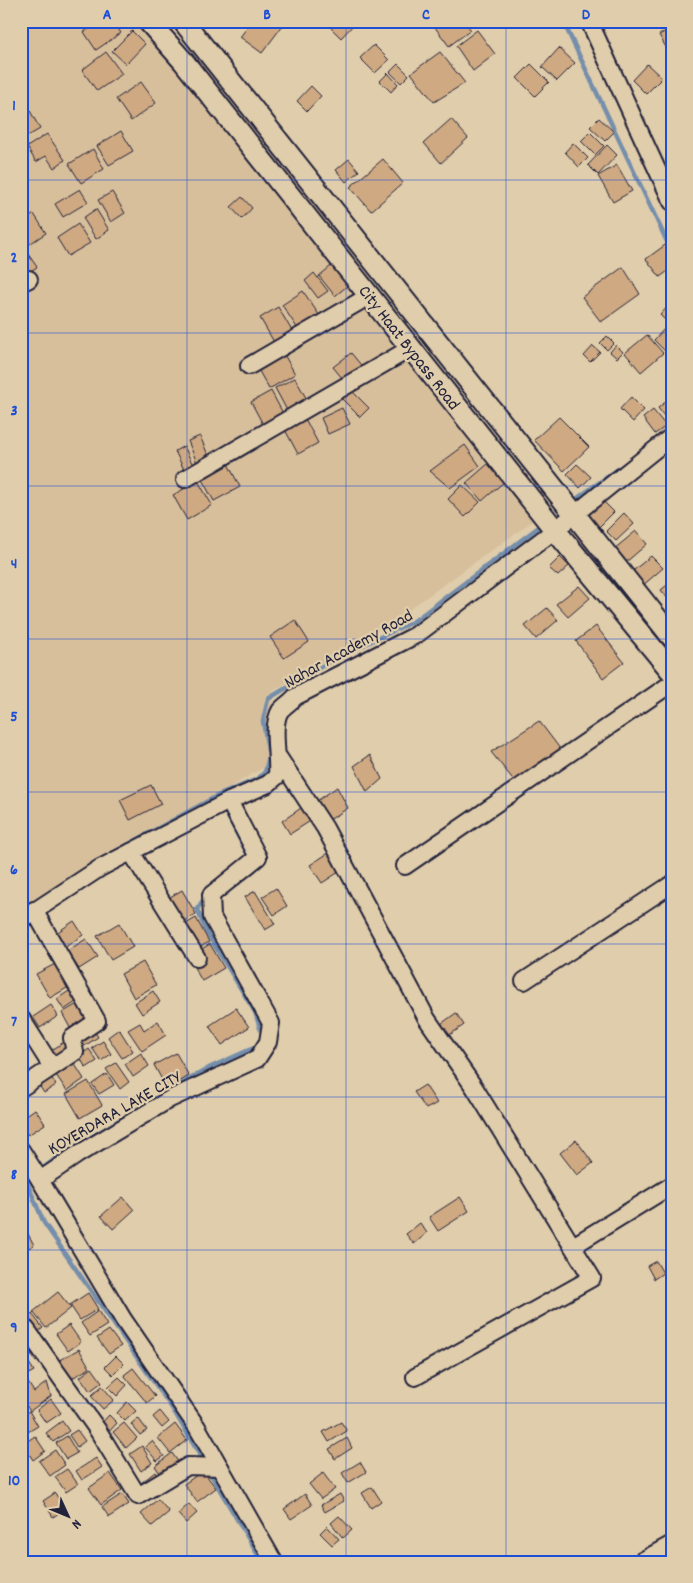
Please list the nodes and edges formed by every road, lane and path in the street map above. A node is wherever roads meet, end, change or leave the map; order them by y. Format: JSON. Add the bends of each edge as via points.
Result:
{"nodes":[{"id":1,"x":148,"y":21,"type":"edge"},
{"id":2,"x":183,"y":21,"type":"edge"},
{"id":3,"x":589,"y":21,"type":"edge"},
{"id":4,"x":672,"y":202,"type":"edge"},
{"id":5,"x":369,"y":296,"type":"junction"},
{"id":6,"x":411,"y":348,"type":"junction"},
{"id":7,"x":250,"y":366,"type":"dead end"},
{"id":8,"x":672,"y":436,"type":"edge"},
{"id":9,"x":185,"y":479,"type":"dead end"},
{"id":10,"x":574,"y":514,"type":"junction"},
{"id":11,"x":555,"y":530,"type":"junction"},
{"id":12,"x":672,"y":637,"type":"edge"},
{"id":13,"x":672,"y":672,"type":"edge"},
{"id":14,"x":672,"y":683,"type":"edge"},
{"id":15,"x":278,"y":758,"type":"junction"},
{"id":16,"x":229,"y":801,"type":"junction"},
{"id":17,"x":131,"y":852,"type":"junction"},
{"id":18,"x":405,"y":866,"type":"dead end"},
{"id":19,"x":672,"y":884,"type":"edge"},
{"id":20,"x":28,"y":915,"type":"edge"},
{"id":21,"x":198,"y":958,"type":"dead end"},
{"id":22,"x":524,"y":981,"type":"dead end"},
{"id":23,"x":21,"y":1018,"type":"edge"},
{"id":24,"x":52,"y":1067,"type":"junction"},
{"id":25,"x":21,"y":1088,"type":"edge"},
{"id":26,"x":21,"y":1150,"type":"edge"},
{"id":27,"x":40,"y":1180,"type":"junction"},
{"id":28,"x":672,"y":1185,"type":"edge"},
{"id":29,"x":572,"y":1246,"type":"junction"},
{"id":30,"x":21,"y":1332,"type":"edge"},
{"id":31,"x":415,"y":1377,"type":"dead end"},
{"id":32,"x":220,"y":1468,"type":"junction"},
{"id":33,"x":672,"y":1544,"type":"edge"},
{"id":34,"x":274,"y":1562,"type":"edge"},
{"id":35,"x":640,"y":1562,"type":"edge"}],
"edges":[{"from":1,"to":5,"type":"main road","name":"City Haat Bypass Road"},
{"from":2,"to":10,"type":"main road","name":"City Haat Bypass Road"},
{"from":3,"to":4,"type":"street"},
{"from":5,"to":6,"type":"main road","name":"City Haat Bypass Road"},
{"from":5,"to":7,"type":"street"},
{"from":6,"to":9,"type":"street"},
{"from":6,"to":11,"type":"main road","name":"City Haat Bypass Road"},
{"from":8,"to":10,"type":"street","name":"Nahar Academy Road"},
{"from":10,"to":11,"type":"street","name":"Nahar Academy Road"},
{"from":10,"to":12,"type":"main road","name":"City Haat Bypass Road"},
{"from":11,"to":13,"type":"main road","name":"City Haat Bypass Road"},
{"from":11,"to":15,"type":"street","name":"Nahar Academy Road","via":[[416,635],[294,695],[280,712],[275,729]]},
{"from":14,"to":18,"type":"street"},
{"from":15,"to":16,"type":"street","name":"Nahar Academy Road","via":[[277,776],[268,784]]},
{"from":15,"to":29,"type":"street","via":[[325,828],[427,1019],[474,1087]]},
{"from":16,"to":17,"type":"street","name":"Nahar Academy Road"},
{"from":16,"to":27,"type":"street","name":"KOYERDARA LAKE CITY","via":[[258,857],[211,895],[212,917],[271,1022],[268,1042],[257,1059],[170,1099]]},
{"from":17,"to":20,"type":"street","name":"Nahar Academy Road","via":[[100,868]]},
{"from":17,"to":21,"type":"street"},
{"from":19,"to":22,"type":"street"},
{"from":20,"to":24,"type":"street","via":[[97,1021],[72,1038],[75,1052]]},
{"from":23,"to":24,"type":"street"},
{"from":24,"to":25,"type":"street"},
{"from":26,"to":27,"type":"street"},
{"from":27,"to":32,"type":"street","name":"KOYERDARA LAKE CITY","via":[[109,1296],[197,1427]]},
{"from":28,"to":29,"type":"street"},
{"from":29,"to":31,"type":"street","via":[[592,1278]]},
{"from":30,"to":32,"type":"street","via":[[27,1330],[97,1429],[138,1496],[188,1466]]},
{"from":32,"to":34,"type":"street","name":"KOYERDARA LAKE CITY"},
{"from":33,"to":35,"type":"street"}]}
